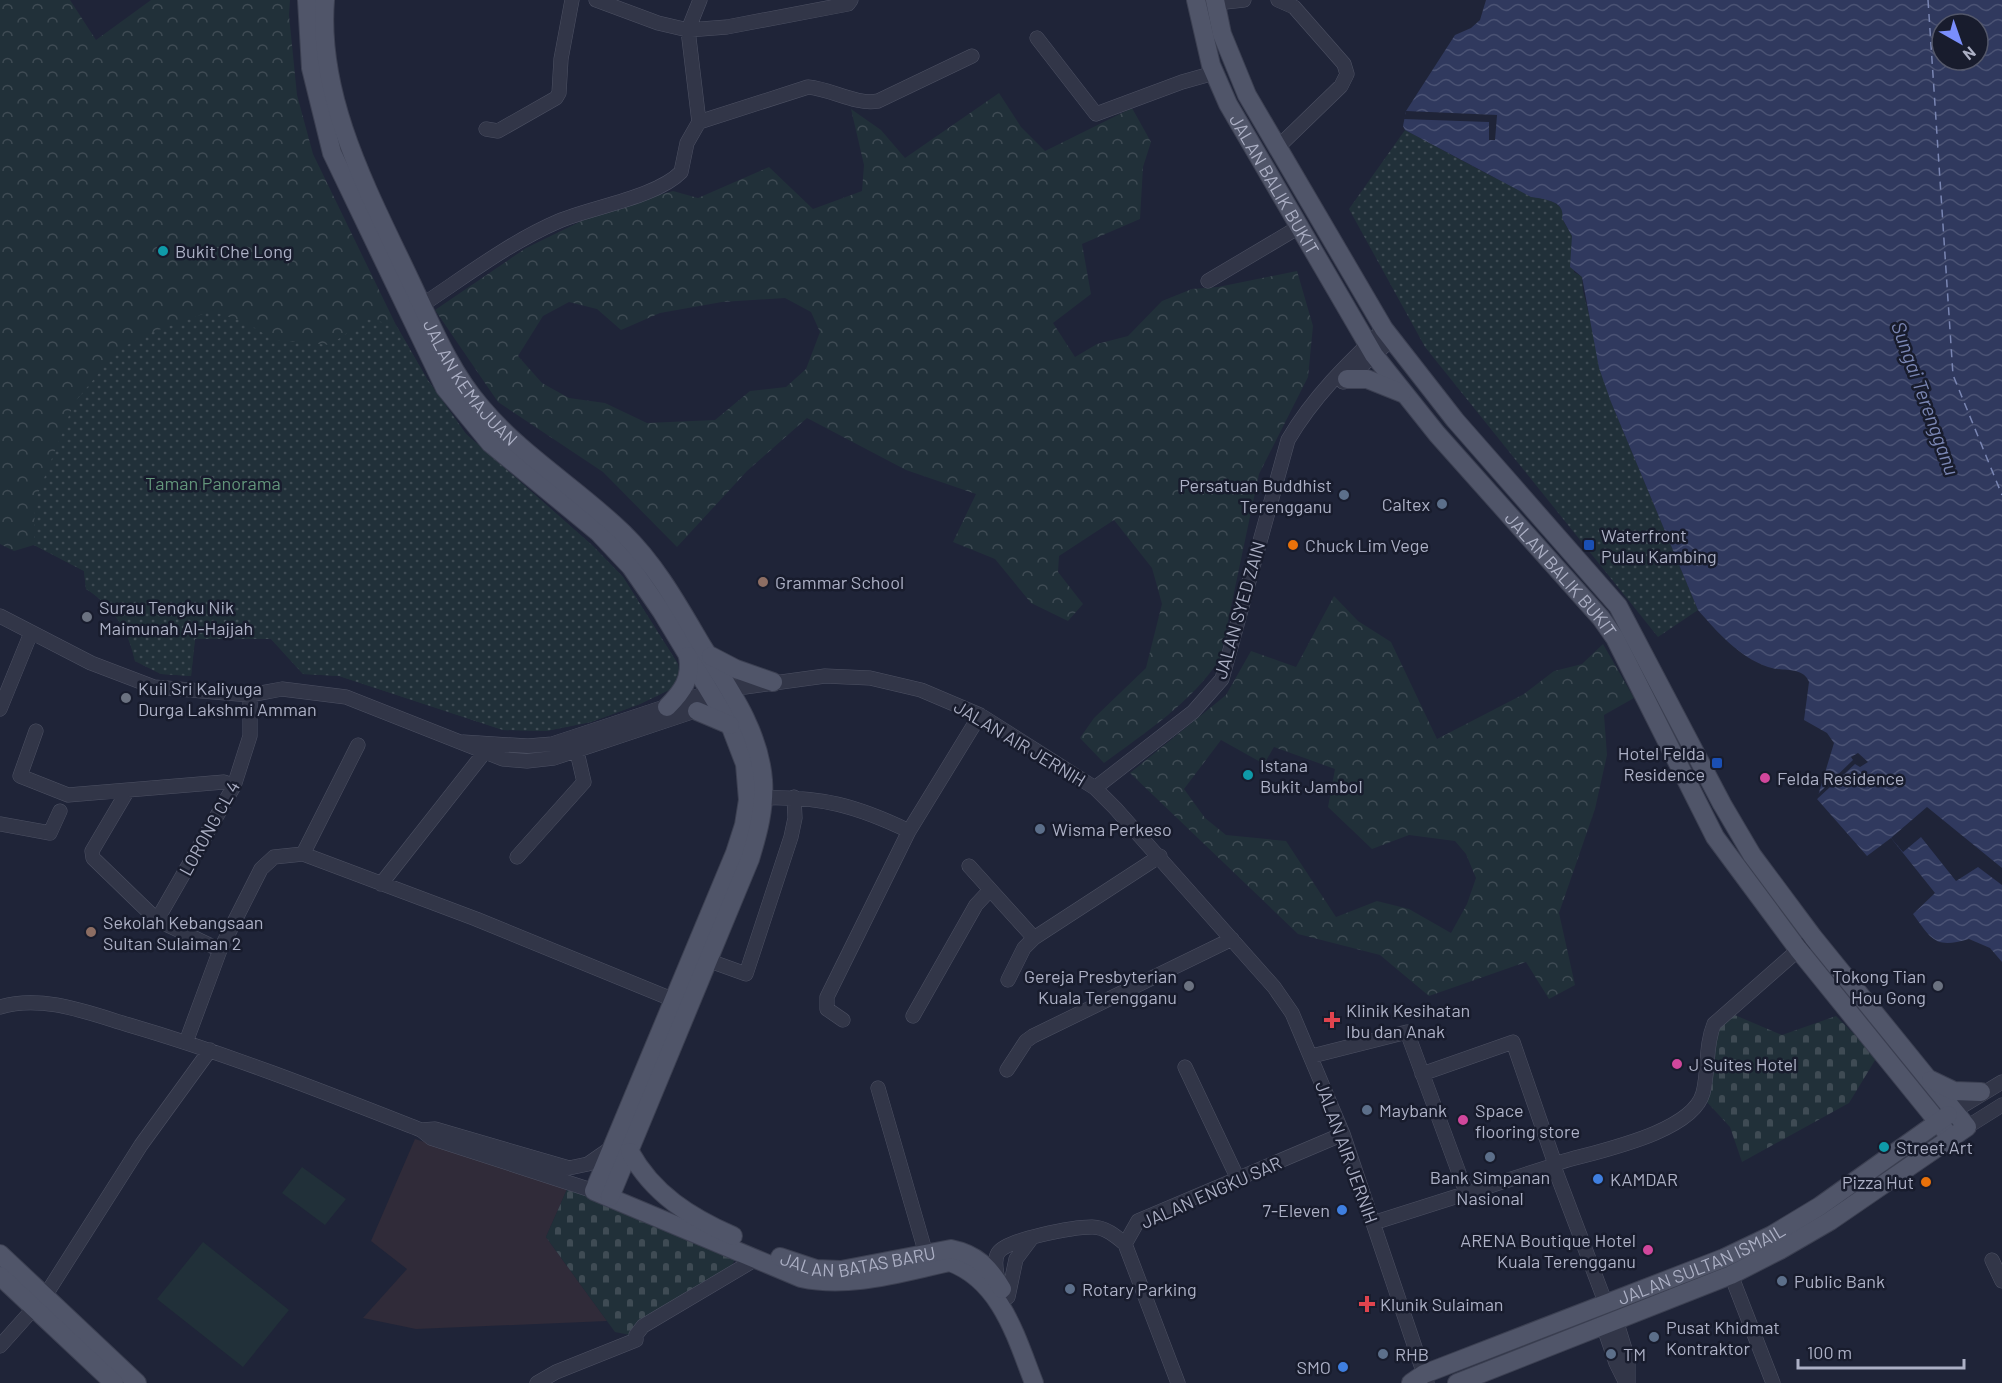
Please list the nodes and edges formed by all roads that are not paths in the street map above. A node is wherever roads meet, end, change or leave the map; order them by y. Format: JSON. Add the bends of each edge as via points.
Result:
{"nodes":[{"id":1,"x":307,"y":0,"type":"edge"},
{"id":2,"x":325,"y":0,"type":"edge"},
{"id":3,"x":572,"y":0,"type":"edge"},
{"id":4,"x":596,"y":0,"type":"edge"},
{"id":5,"x":700,"y":0,"type":"edge"},
{"id":6,"x":851,"y":0,"type":"edge"},
{"id":7,"x":1196,"y":0,"type":"edge"},
{"id":8,"x":1244,"y":0,"type":"edge"},
{"id":9,"x":1278,"y":0,"type":"edge"},
{"id":10,"x":1215,"y":2,"type":"edge"},
{"id":11,"x":688,"y":30,"type":"junction"},
{"id":12,"x":1037,"y":38,"type":"dead end"},
{"id":13,"x":972,"y":56,"type":"dead end"},
{"id":14,"x":1214,"y":73,"type":"junction"},
{"id":15,"x":699,"y":122,"type":"junction"},
{"id":16,"x":486,"y":129,"type":"dead end"},
{"id":17,"x":1277,"y":148,"type":"junction"},
{"id":18,"x":1299,"y":227,"type":"junction"},
{"id":19,"x":1208,"y":281,"type":"dead end"},
{"id":20,"x":422,"y":305,"type":"junction"},
{"id":21,"x":1388,"y":334,"type":"junction"},
{"id":22,"x":1371,"y":350,"type":"junction"},
{"id":23,"x":1347,"y":379,"type":"junction"},
{"id":24,"x":1326,"y":392,"type":"junction"},
{"id":25,"x":1404,"y":394,"type":"junction"},
{"id":26,"x":0,"y":616,"type":"edge"},
{"id":27,"x":31,"y":633,"type":"junction"},
{"id":28,"x":707,"y":653,"type":"junction"},
{"id":29,"x":688,"y":656,"type":"junction"},
{"id":30,"x":773,"y":682,"type":"junction"},
{"id":31,"x":728,"y":693,"type":"junction"},
{"id":32,"x":250,"y":696,"type":"junction"},
{"id":33,"x":668,"y":707,"type":"junction"},
{"id":34,"x":0,"y":709,"type":"edge"},
{"id":35,"x":697,"y":711,"type":"junction"},
{"id":36,"x":980,"y":715,"type":"junction"},
{"id":37,"x":730,"y":725,"type":"junction"},
{"id":38,"x":36,"y":731,"type":"dead end"},
{"id":39,"x":463,"y":742,"type":"junction"},
{"id":40,"x":357,"y":745,"type":"dead end"},
{"id":41,"x":577,"y":752,"type":"junction"},
{"id":42,"x":484,"y":753,"type":"junction"},
{"id":43,"x":234,"y":786,"type":"junction"},
{"id":44,"x":1095,"y":789,"type":"junction"},
{"id":45,"x":128,"y":790,"type":"junction"},
{"id":46,"x":794,"y":797,"type":"junction"},
{"id":47,"x":763,"y":798,"type":"junction"},
{"id":48,"x":60,"y":812,"type":"dead end"},
{"id":49,"x":0,"y":824,"type":"edge"},
{"id":50,"x":909,"y":831,"type":"junction"},
{"id":51,"x":303,"y":854,"type":"junction"},
{"id":52,"x":1160,"y":856,"type":"junction"},
{"id":53,"x":517,"y":857,"type":"dead end"},
{"id":54,"x":969,"y":867,"type":"dead end"},
{"id":55,"x":381,"y":884,"type":"junction"},
{"id":56,"x":990,"y":890,"type":"junction"},
{"id":57,"x":157,"y":920,"type":"junction"},
{"id":58,"x":1813,"y":937,"type":"junction"},
{"id":59,"x":1034,"y":938,"type":"junction"},
{"id":60,"x":1232,"y":939,"type":"junction"},
{"id":61,"x":1798,"y":949,"type":"junction"},
{"id":62,"x":220,"y":950,"type":"junction"},
{"id":63,"x":707,"y":960,"type":"junction"},
{"id":64,"x":1008,"y":980,"type":"dead end"},
{"id":65,"x":674,"y":1000,"type":"junction"},
{"id":66,"x":0,"y":1007,"type":"edge"},
{"id":67,"x":913,"y":1016,"type":"dead end"},
{"id":68,"x":843,"y":1020,"type":"dead end"},
{"id":69,"x":186,"y":1042,"type":"junction"},
{"id":70,"x":210,"y":1050,"type":"junction"},
{"id":71,"x":1312,"y":1056,"type":"junction"},
{"id":72,"x":1185,"y":1067,"type":"dead end"},
{"id":73,"x":1007,"y":1070,"type":"dead end"},
{"id":74,"x":1422,"y":1074,"type":"junction"},
{"id":75,"x":1927,"y":1078,"type":"junction"},
{"id":76,"x":2002,"y":1082,"type":"edge"},
{"id":77,"x":878,"y":1088,"type":"dead end"},
{"id":78,"x":1981,"y":1092,"type":"junction"},
{"id":79,"x":1916,"y":1094,"type":"junction"},
{"id":80,"x":2002,"y":1105,"type":"edge"},
{"id":81,"x":1954,"y":1111,"type":"junction"},
{"id":82,"x":1938,"y":1122,"type":"junction"},
{"id":83,"x":1967,"y":1127,"type":"junction"},
{"id":84,"x":420,"y":1130,"type":"junction"},
{"id":85,"x":1343,"y":1134,"type":"junction"},
{"id":86,"x":1951,"y":1138,"type":"junction"},
{"id":87,"x":1908,"y":1143,"type":"junction"},
{"id":88,"x":623,"y":1149,"type":"junction"},
{"id":89,"x":1555,"y":1165,"type":"junction"},
{"id":90,"x":1238,"y":1177,"type":"junction"},
{"id":91,"x":1466,"y":1192,"type":"junction"},
{"id":92,"x":602,"y":1194,"type":"junction"},
{"id":93,"x":1373,"y":1223,"type":"junction"},
{"id":94,"x":1033,"y":1238,"type":"junction"},
{"id":95,"x":1125,"y":1244,"type":"junction"},
{"id":96,"x":0,"y":1254,"type":"edge"},
{"id":97,"x":926,"y":1254,"type":"junction"},
{"id":98,"x":756,"y":1259,"type":"junction"},
{"id":99,"x":1992,"y":1260,"type":"dead end"},
{"id":100,"x":1731,"y":1275,"type":"junction"},
{"id":101,"x":0,"y":1276,"type":"edge"},
{"id":102,"x":2002,"y":1281,"type":"edge"},
{"id":103,"x":1003,"y":1290,"type":"junction"},
{"id":104,"x":40,"y":1302,"type":"junction"},
{"id":105,"x":1606,"y":1304,"type":"junction"},
{"id":106,"x":1610,"y":1323,"type":"junction"},
{"id":107,"x":0,"y":1346,"type":"edge"},
{"id":108,"x":1421,"y":1380,"type":"edge"},
{"id":109,"x":114,"y":1383,"type":"edge"},
{"id":110,"x":137,"y":1383,"type":"edge"},
{"id":111,"x":537,"y":1383,"type":"edge"},
{"id":112,"x":1034,"y":1383,"type":"edge"},
{"id":113,"x":1044,"y":1383,"type":"edge"},
{"id":114,"x":1178,"y":1383,"type":"edge"},
{"id":115,"x":1457,"y":1383,"type":"edge"},
{"id":116,"x":1627,"y":1383,"type":"edge"},
{"id":117,"x":1773,"y":1383,"type":"edge"}],
"edges":[{"from":1,"to":29,"type":"main road","name":"JALAN KEMAJUAN","via":[[311,68],[332,153],[445,388],[490,443],[612,545],[642,581]]},
{"from":2,"to":20,"type":"main road","name":"JALAN KEMAJUAN","via":[[323,28],[329,70],[345,132]]},
{"from":3,"to":16,"type":"street","via":[[556,98],[498,131]]},
{"from":4,"to":11,"type":"street"},
{"from":5,"to":11,"type":"street"},
{"from":6,"to":11,"type":"street","via":[[848,4],[727,27]]},
{"from":7,"to":14,"type":"main road","name":"JALAN BALIK BUKIT"},
{"from":8,"to":10,"type":"street"},
{"from":9,"to":17,"type":"street","via":[[1294,8],[1344,64],[1347,74],[1341,86]]},
{"from":10,"to":17,"type":"main road","name":"JALAN BALIK BUKIT","via":[[1234,67]]},
{"from":11,"to":15,"type":"street"},
{"from":12,"to":14,"type":"street","via":[[1096,114]]},
{"from":13,"to":15,"type":"street","via":[[878,101],[863,102],[808,87]]},
{"from":14,"to":18,"type":"main road","name":"JALAN BALIK BUKIT"},
{"from":15,"to":20,"type":"street","via":[[687,143],[681,172],[674,180],[559,221],[515,244]]},
{"from":17,"to":21,"type":"main road","name":"JALAN BALIK BUKIT"},
{"from":18,"to":19,"type":"street"},
{"from":18,"to":22,"type":"main road","name":"JALAN BALIK BUKIT"},
{"from":20,"to":28,"type":"main road","name":"JALAN KEMAJUAN","via":[[453,368],[480,406],[645,557]]},
{"from":21,"to":22,"type":"street"},
{"from":21,"to":58,"type":"main road","name":"JALAN BALIK BUKIT","via":[[1455,420],[1618,606],[1734,826]]},
{"from":22,"to":23,"type":"street"},
{"from":22,"to":24,"type":"street","via":[[1339,372]]},
{"from":22,"to":25,"type":"main road","name":"JALAN BALIK BUKIT"},
{"from":23,"to":24,"type":"street"},
{"from":23,"to":25,"type":"main road","via":[[1367,379]]},
{"from":24,"to":44,"type":"street","name":"JALAN SYED ZAIN","via":[[1300,420],[1288,440],[1222,679],[1194,712]]},
{"from":25,"to":61,"type":"main road","name":"JALAN BALIK BUKIT","via":[[1601,618],[1615,638],[1715,837]]},
{"from":26,"to":27,"type":"street"},
{"from":27,"to":32,"type":"street","via":[[154,687]]},
{"from":27,"to":34,"type":"street"},
{"from":28,"to":30,"type":"main road"},
{"from":28,"to":31,"type":"main road","name":"JALAN KEMAJUAN"},
{"from":29,"to":31,"type":"main road","name":"JALAN KEMAJUAN"},
{"from":29,"to":33,"type":"main road","via":[[689,677]]},
{"from":30,"to":31,"type":"street","name":"JALAN AIR JERNIH"},
{"from":30,"to":36,"type":"street","name":"JALAN AIR JERNIH","via":[[825,676],[889,681],[944,698]]},
{"from":31,"to":33,"type":"street"},
{"from":31,"to":35,"type":"street"},
{"from":31,"to":37,"type":"main road"},
{"from":31,"to":47,"type":"main road","via":[[759,760]]},
{"from":32,"to":39,"type":"street","via":[[282,689],[346,697]]},
{"from":32,"to":43,"type":"street","name":"LORONG CL 4","via":[[250,736]]},
{"from":33,"to":39,"type":"street","via":[[552,744],[528,747]]},
{"from":35,"to":37,"type":"main road"},
{"from":35,"to":41,"type":"street"},
{"from":36,"to":44,"type":"street","name":"JALAN AIR JERNIH"},
{"from":36,"to":50,"type":"street"},
{"from":37,"to":65,"type":"main road","via":[[745,764],[748,800],[744,825]]},
{"from":38,"to":45,"type":"street","via":[[20,773],[23,778],[68,795]]},
{"from":39,"to":42,"type":"street"},
{"from":40,"to":51,"type":"street"},
{"from":41,"to":42,"type":"street","via":[[527,761]]},
{"from":41,"to":53,"type":"street","via":[[584,782]]},
{"from":42,"to":55,"type":"street"},
{"from":43,"to":45,"type":"street","via":[[224,782]]},
{"from":43,"to":57,"type":"street","name":"LORONG CL 4"},
{"from":44,"to":52,"type":"street","name":"JALAN AIR JERNIH"},
{"from":45,"to":57,"type":"street","via":[[92,855]]},
{"from":46,"to":47,"type":"street"},
{"from":46,"to":50,"type":"street","via":[[833,801]]},
{"from":46,"to":63,"type":"street","via":[[791,837],[746,974]]},
{"from":47,"to":63,"type":"main road","via":[[750,858]]},
{"from":48,"to":49,"type":"street","via":[[50,833]]},
{"from":50,"to":68,"type":"street","via":[[827,997],[827,1010]]},
{"from":51,"to":55,"type":"street"},
{"from":51,"to":62,"type":"street","via":[[274,856],[261,869]]},
{"from":52,"to":59,"type":"street"},
{"from":52,"to":60,"type":"street","name":"JALAN AIR JERNIH"},
{"from":54,"to":56,"type":"street"},
{"from":55,"to":65,"type":"street"},
{"from":56,"to":59,"type":"street"},
{"from":56,"to":67,"type":"street","via":[[976,905]]},
{"from":57,"to":62,"type":"street"},
{"from":58,"to":61,"type":"street"},
{"from":58,"to":75,"type":"main road","name":"JALAN BALIK BUKIT"},
{"from":59,"to":64,"type":"street","via":[[1024,948]]},
{"from":60,"to":71,"type":"street","name":"JALAN AIR JERNIH","via":[[1284,1001]]},
{"from":60,"to":73,"type":"street","via":[[1034,1036],[1026,1041]]},
{"from":61,"to":79,"type":"main road","name":"JALAN BALIK BUKIT"},
{"from":61,"to":89,"type":"street","via":[[1714,1024],[1709,1036],[1703,1092],[1690,1114],[1663,1130]]},
{"from":62,"to":69,"type":"street"},
{"from":63,"to":88,"type":"main road"},
{"from":65,"to":88,"type":"main road"},
{"from":66,"to":69,"type":"street","via":[[28,1002],[57,1006]]},
{"from":69,"to":70,"type":"street"},
{"from":70,"to":84,"type":"street"},
{"from":70,"to":104,"type":"street","via":[[141,1145]]},
{"from":71,"to":74,"type":"street","via":[[1407,1032]]},
{"from":71,"to":85,"type":"street","name":"JALAN AIR JERNIH"},
{"from":72,"to":90,"type":"street"},
{"from":74,"to":89,"type":"street","via":[[1513,1042]]},
{"from":74,"to":91,"type":"street"},
{"from":75,"to":78,"type":"main road","via":[[1954,1091]]},
{"from":75,"to":81,"type":"main road","name":"JALAN BALIK BUKIT"},
{"from":76,"to":78,"type":"street"},
{"from":77,"to":97,"type":"street"},
{"from":78,"to":81,"type":"street"},
{"from":79,"to":82,"type":"main road","name":"JALAN BALIK BUKIT"},
{"from":79,"to":87,"type":"main road","via":[[1918,1115]]},
{"from":80,"to":83,"type":"street"},
{"from":81,"to":82,"type":"main road","name":"JALAN SULTAN ISMAIL"},
{"from":81,"to":83,"type":"main road","name":"JALAN BALIK BUKIT"},
{"from":82,"to":86,"type":"main road","name":"JALAN BALIK BUKIT"},
{"from":82,"to":87,"type":"main road","name":"JALAN SULTAN ISMAIL"},
{"from":83,"to":86,"type":"main road","name":"JALAN SULTAN ISMAIL"},
{"from":84,"to":88,"type":"street","via":[[435,1129],[568,1168]]},
{"from":84,"to":92,"type":"street","via":[[431,1138]]},
{"from":85,"to":90,"type":"street","name":"JALAN ENGKU SAR"},
{"from":85,"to":93,"type":"street","name":"JALAN AIR JERNIH"},
{"from":86,"to":100,"type":"main road","name":"JALAN SULTAN ISMAIL","via":[[1830,1221]]},
{"from":87,"to":105,"type":"main road","name":"JALAN SULTAN ISMAIL","via":[[1772,1235]]},
{"from":88,"to":92,"type":"main road"},
{"from":88,"to":97,"type":"main road","name":"JALAN BATAS BARU","via":[[645,1178],[680,1206],[714,1228],[797,1264],[841,1270]]},
{"from":89,"to":91,"type":"street"},
{"from":89,"to":105,"type":"street"},
{"from":90,"to":95,"type":"street","name":"JALAN ENGKU SAR","via":[[1138,1221]]},
{"from":91,"to":93,"type":"street"},
{"from":92,"to":98,"type":"main road","name":"JALAN BATAS BARU"},
{"from":93,"to":108,"type":"street","name":"JALAN AIR JERNIH"},
{"from":94,"to":95,"type":"street","via":[[1092,1227]]},
{"from":94,"to":103,"type":"street","via":[[1016,1259]]},
{"from":94,"to":103,"type":"street","via":[[998,1252],[995,1258]]},
{"from":95,"to":114,"type":"street","name":"JALAN ENGKU SAR"},
{"from":96,"to":104,"type":"main road"},
{"from":97,"to":103,"type":"main road","name":"JALAN BATAS BARU","via":[[951,1249],[965,1252],[985,1265]]},
{"from":98,"to":111,"type":"street","via":[[643,1326],[636,1340]]},
{"from":98,"to":112,"type":"main road","name":"JALAN BATAS BARU","via":[[801,1278],[842,1283],[950,1262],[965,1267],[998,1301]]},
{"from":99,"to":102,"type":"street"},
{"from":100,"to":106,"type":"main road","name":"JALAN SULTAN ISMAIL"},
{"from":100,"to":117,"type":"street"},
{"from":101,"to":104,"type":"main road"},
{"from":103,"to":113,"type":"main road","name":"JALAN BATAS BARU","via":[[1031,1345]]},
{"from":104,"to":107,"type":"street"},
{"from":104,"to":109,"type":"main road"},
{"from":104,"to":110,"type":"main road"},
{"from":105,"to":108,"type":"main road","name":"JALAN SULTAN ISMAIL"},
{"from":106,"to":115,"type":"main road","name":"JALAN SULTAN ISMAIL"},
{"from":106,"to":116,"type":"street","via":[[1628,1359]]}]}
